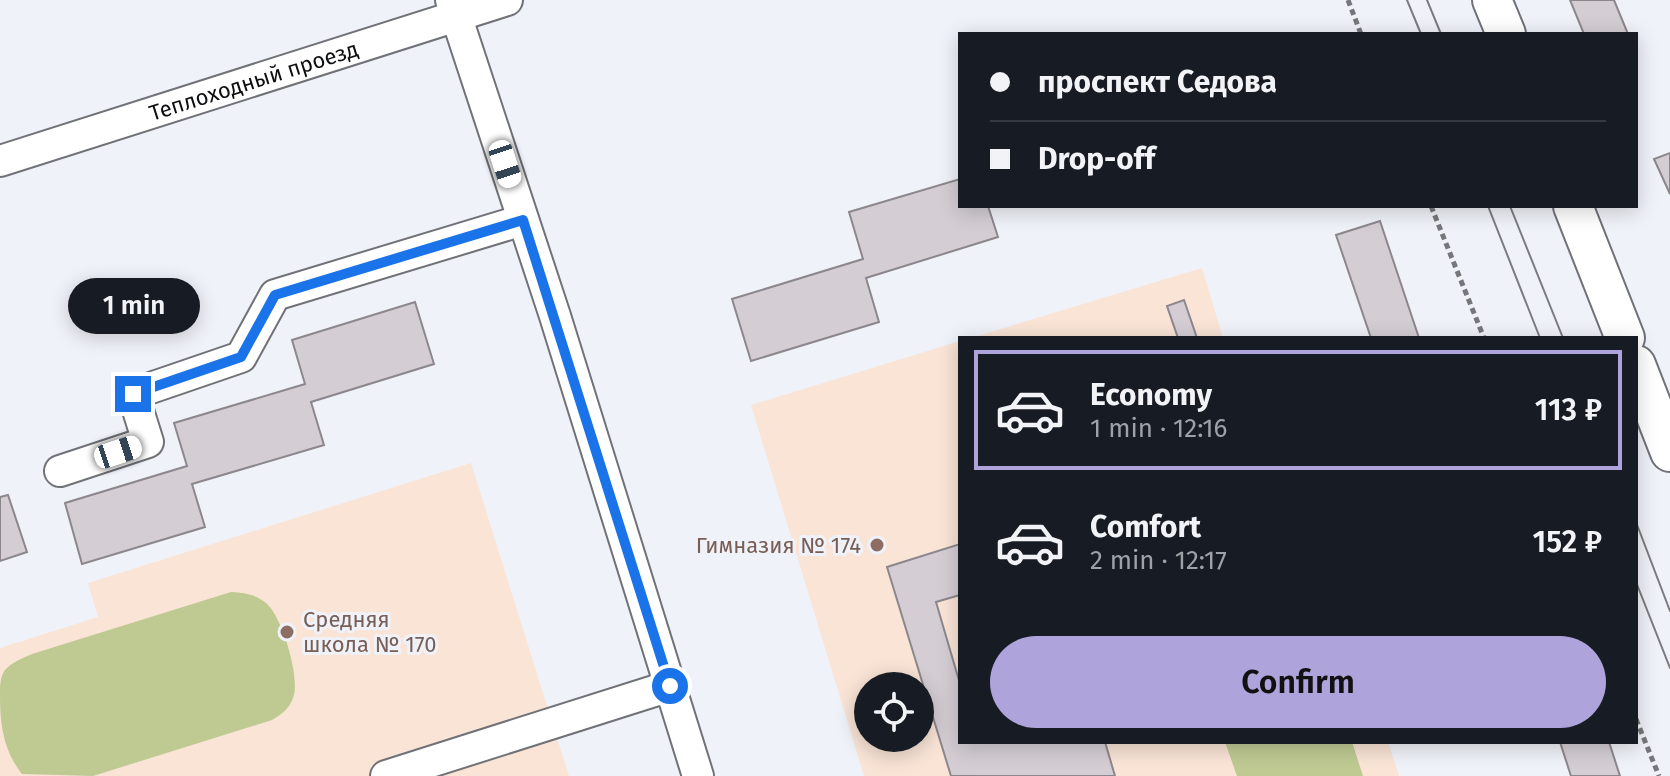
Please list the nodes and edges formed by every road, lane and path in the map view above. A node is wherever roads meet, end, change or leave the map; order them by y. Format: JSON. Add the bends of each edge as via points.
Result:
{"nodes":[{"id":1,"x":507,"y":0,"type":"edge"},
{"id":2,"x":1348,"y":0,"type":"edge"},
{"id":3,"x":1492,"y":0,"type":"edge"},
{"id":4,"x":454,"y":9,"type":"edge"},
{"id":5,"x":1360,"y":32,"type":"edge"},
{"id":6,"x":1505,"y":32,"type":"edge"},
{"id":7,"x":0,"y":161,"type":"edge"},
{"id":8,"x":1432,"y":208,"type":"edge"},
{"id":9,"x":1574,"y":208,"type":"edge"},
{"id":10,"x":523,"y":220,"type":"junction"},
{"id":11,"x":1483,"y":336,"type":"edge"},
{"id":12,"x":1624,"y":336,"type":"edge"},
{"id":13,"x":1638,"y":370,"type":"edge"},
{"id":14,"x":1670,"y":452,"type":"edge"},
{"id":15,"x":60,"y":471,"type":"dead end"},
{"id":16,"x":670,"y":686,"type":"junction"},
{"id":17,"x":1638,"y":724,"type":"edge"},
{"id":18,"x":386,"y":776,"type":"edge"},
{"id":19,"x":698,"y":776,"type":"edge"},
{"id":20,"x":1659,"y":776,"type":"edge"}],
"edges":[{"from":1,"to":4,"type":"street","name":"Теплоходный проезд"},
{"from":2,"to":5,"type":"path"},
{"from":3,"to":6,"type":"main road"},
{"from":4,"to":7,"type":"street","name":"Теплоходный проезд"},
{"from":4,"to":10,"type":"street"},
{"from":8,"to":11,"type":"path"},
{"from":9,"to":12,"type":"main road"},
{"from":10,"to":15,"type":"street","via":[[275,295],[241,357],[133,394],[148,442]]},
{"from":10,"to":16,"type":"street"},
{"from":13,"to":14,"type":"main road"},
{"from":16,"to":18,"type":"street"},
{"from":16,"to":19,"type":"street"},
{"from":17,"to":20,"type":"path"}]}
